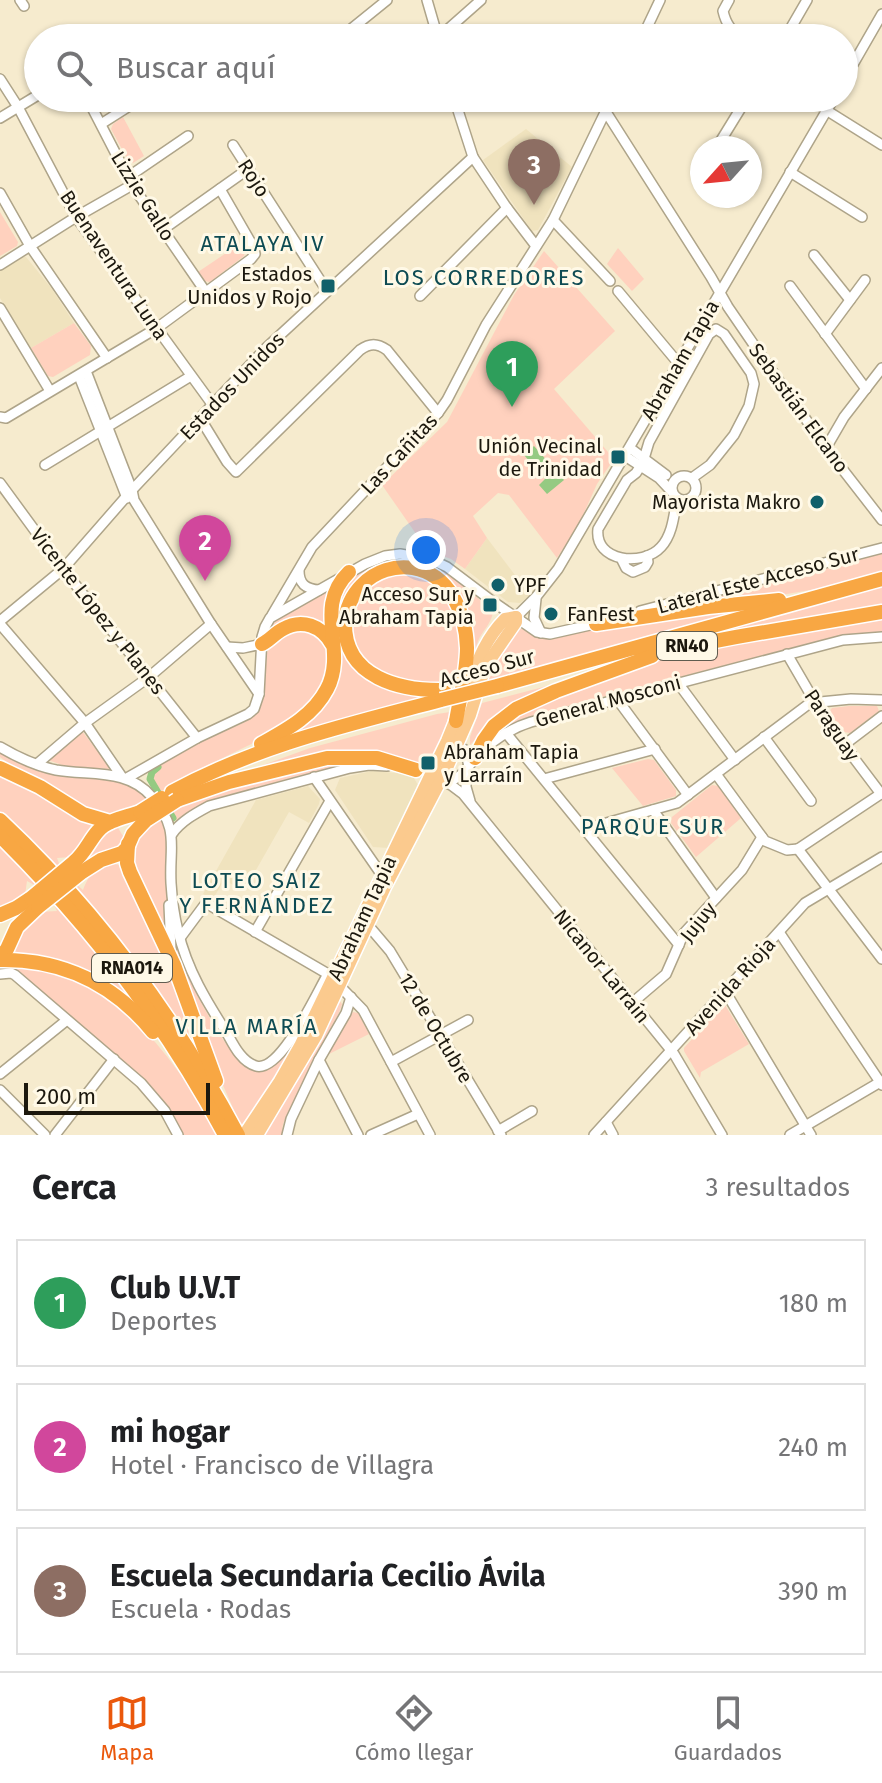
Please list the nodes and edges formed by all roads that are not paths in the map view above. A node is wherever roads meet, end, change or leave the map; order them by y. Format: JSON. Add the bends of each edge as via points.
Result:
{"nodes":[{"id":1,"x":387,"y":0,"type":"edge"},
{"id":2,"x":427,"y":0,"type":"edge"},
{"id":3,"x":481,"y":0,"type":"edge"},
{"id":4,"x":660,"y":0,"type":"edge"},
{"id":5,"x":729,"y":0,"type":"edge"},
{"id":6,"x":807,"y":0,"type":"edge"},
{"id":7,"x":882,"y":14,"type":"edge"},
{"id":8,"x":357,"y":24,"type":"edge"},
{"id":9,"x":434,"y":24,"type":"edge"},
{"id":10,"x":454,"y":24,"type":"edge"},
{"id":11,"x":649,"y":24,"type":"edge"},
{"id":12,"x":728,"y":24,"type":"edge"},
{"id":13,"x":793,"y":24,"type":"edge"},
{"id":14,"x":858,"y":56,"type":"edge"},
{"id":15,"x":0,"y":79,"type":"edge"},
{"id":16,"x":24,"y":103,"type":"edge"},
{"id":17,"x":18,"y":107,"type":"junction"},
{"id":18,"x":95,"y":112,"type":"edge"},
{"id":19,"x":120,"y":112,"type":"edge"},
{"id":20,"x":458,"y":112,"type":"edge"},
{"id":21,"x":606,"y":112,"type":"joint"},
{"id":22,"x":738,"y":112,"type":"edge"},
{"id":23,"x":825,"y":112,"type":"edge"},
{"id":24,"x":829,"y":112,"type":"edge"},
{"id":25,"x":0,"y":118,"type":"edge"},
{"id":26,"x":101,"y":124,"type":"junction"},
{"id":27,"x":188,"y":136,"type":"dead end"},
{"id":28,"x":724,"y":136,"type":"edge"},
{"id":29,"x":233,"y":145,"type":"dead end"},
{"id":30,"x":882,"y":145,"type":"edge"},
{"id":31,"x":473,"y":157,"type":"junction"},
{"id":32,"x":790,"y":172,"type":"junction"},
{"id":33,"x":241,"y":174,"type":"dead end"},
{"id":34,"x":130,"y":181,"type":"junction"},
{"id":35,"x":220,"y":189,"type":"junction"},
{"id":36,"x":0,"y":193,"type":"edge"},
{"id":37,"x":507,"y":208,"type":"junction"},
{"id":38,"x":76,"y":217,"type":"junction"},
{"id":39,"x":862,"y":217,"type":"dead end"},
{"id":40,"x":553,"y":220,"type":"junction"},
{"id":41,"x":162,"y":230,"type":"junction"},
{"id":42,"x":30,"y":246,"type":"junction"},
{"id":43,"x":536,"y":246,"type":"junction"},
{"id":44,"x":814,"y":255,"type":"dead end"},
{"id":45,"x":0,"y":265,"type":"edge"},
{"id":46,"x":865,"y":280,"type":"dead end"},
{"id":47,"x":610,"y":281,"type":"dead end"},
{"id":48,"x":790,"y":286,"type":"dead end"},
{"id":49,"x":205,"y":291,"type":"junction"},
{"id":50,"x":327,"y":291,"type":"junction"},
{"id":51,"x":618,"y":291,"type":"dead end"},
{"id":52,"x":719,"y":293,"type":"junction"},
{"id":53,"x":420,"y":296,"type":"dead end"},
{"id":54,"x":850,"y":300,"type":"junction"},
{"id":55,"x":0,"y":308,"type":"edge"},
{"id":56,"x":157,"y":328,"type":"junction"},
{"id":57,"x":825,"y":334,"type":"junction"},
{"id":58,"x":107,"y":358,"type":"junction"},
{"id":59,"x":679,"y":364,"type":"junction"},
{"id":60,"x":882,"y":368,"type":"edge"},
{"id":61,"x":82,"y":374,"type":"junction"},
{"id":62,"x":191,"y":376,"type":"junction"},
{"id":63,"x":866,"y":389,"type":"junction"},
{"id":64,"x":50,"y":391,"type":"junction"},
{"id":65,"x":212,"y":404,"type":"junction"},
{"id":66,"x":438,"y":413,"type":"junction"},
{"id":67,"x":1,"y":418,"type":"edge"},
{"id":68,"x":200,"y":418,"type":"junction"},
{"id":69,"x":104,"y":429,"type":"junction"},
{"id":70,"x":826,"y":448,"type":"junction"},
{"id":71,"x":628,"y":452,"type":"junction"},
{"id":72,"x":643,"y":462,"type":"junction"},
{"id":73,"x":45,"y":465,"type":"dead end"},
{"id":74,"x":677,"y":478,"type":"junction"},
{"id":75,"x":692,"y":478,"type":"junction"},
{"id":76,"x":0,"y":483,"type":"edge"},
{"id":77,"x":675,"y":495,"type":"junction"},
{"id":78,"x":131,"y":496,"type":"junction"},
{"id":79,"x":882,"y":520,"type":"edge"},
{"id":80,"x":882,"y":548,"type":"edge"},
{"id":81,"x":63,"y":569,"type":"junction"},
{"id":82,"x":299,"y":571,"type":"junction"},
{"id":83,"x":349,"y":572,"type":"junction"},
{"id":84,"x":882,"y":579,"type":"edge"},
{"id":85,"x":319,"y":590,"type":"junction"},
{"id":86,"x":827,"y":594,"type":"junction"},
{"id":87,"x":536,"y":597,"type":"junction"},
{"id":88,"x":882,"y":612,"type":"edge"},
{"id":89,"x":507,"y":614,"type":"junction"},
{"id":90,"x":270,"y":618,"type":"junction"},
{"id":91,"x":0,"y":622,"type":"edge"},
{"id":92,"x":211,"y":624,"type":"junction"},
{"id":93,"x":596,"y":624,"type":"junction"},
{"id":94,"x":541,"y":633,"type":"junction"},
{"id":95,"x":882,"y":637,"type":"edge"},
{"id":96,"x":262,"y":644,"type":"junction"},
{"id":97,"x":227,"y":647,"type":"junction"},
{"id":98,"x":334,"y":648,"type":"junction"},
{"id":99,"x":676,"y":648,"type":"junction"},
{"id":100,"x":787,"y":654,"type":"junction"},
{"id":101,"x":149,"y":677,"type":"junction"},
{"id":102,"x":678,"y":683,"type":"junction"},
{"id":103,"x":494,"y":689,"type":"junction"},
{"id":104,"x":259,"y":694,"type":"junction"},
{"id":105,"x":442,"y":699,"type":"junction"},
{"id":106,"x":617,"y":699,"type":"junction"},
{"id":107,"x":882,"y":700,"type":"edge"},
{"id":108,"x":815,"y":702,"type":"junction"},
{"id":109,"x":882,"y":716,"type":"edge"},
{"id":110,"x":456,"y":721,"type":"junction"},
{"id":111,"x":85,"y":723,"type":"junction"},
{"id":112,"x":506,"y":733,"type":"junction"},
{"id":113,"x":764,"y":737,"type":"junction"},
{"id":114,"x":197,"y":738,"type":"junction"},
{"id":115,"x":452,"y":743,"type":"junction"},
{"id":116,"x":844,"y":745,"type":"junction"},
{"id":117,"x":0,"y":747,"type":"edge"},
{"id":118,"x":655,"y":749,"type":"junction"},
{"id":119,"x":735,"y":760,"type":"junction"},
{"id":120,"x":37,"y":764,"type":"junction"},
{"id":121,"x":0,"y":765,"type":"edge"},
{"id":122,"x":470,"y":765,"type":"junction"},
{"id":123,"x":208,"y":773,"type":"junction"},
{"id":124,"x":716,"y":774,"type":"junction"},
{"id":125,"x":124,"y":777,"type":"junction"},
{"id":126,"x":314,"y":777,"type":"junction"},
{"id":127,"x":433,"y":777,"type":"junction"},
{"id":128,"x":544,"y":779,"type":"junction"},
{"id":129,"x":881,"y":794,"type":"edge"},
{"id":130,"x":688,"y":795,"type":"junction"},
{"id":131,"x":175,"y":796,"type":"junction"},
{"id":132,"x":330,"y":801,"type":"junction"},
{"id":133,"x":811,"y":801,"type":"dead end"},
{"id":134,"x":471,"y":804,"type":"junction"},
{"id":135,"x":653,"y":810,"type":"junction"},
{"id":136,"x":143,"y":816,"type":"junction"},
{"id":137,"x":0,"y":820,"type":"edge"},
{"id":138,"x":112,"y":822,"type":"junction"},
{"id":139,"x":585,"y":829,"type":"junction"},
{"id":140,"x":172,"y":834,"type":"junction"},
{"id":141,"x":0,"y":836,"type":"edge"},
{"id":142,"x":762,"y":837,"type":"junction"},
{"id":143,"x":129,"y":842,"type":"junction"},
{"id":144,"x":798,"y":849,"type":"junction"},
{"id":145,"x":882,"y":858,"type":"edge"},
{"id":146,"x":78,"y":867,"type":"junction"},
{"id":147,"x":386,"y":875,"type":"junction"},
{"id":148,"x":171,"y":886,"type":"junction"},
{"id":149,"x":828,"y":889,"type":"junction"},
{"id":150,"x":716,"y":898,"type":"junction"},
{"id":151,"x":34,"y":902,"type":"junction"},
{"id":152,"x":0,"y":915,"type":"edge"},
{"id":153,"x":367,"y":924,"type":"junction"},
{"id":154,"x":255,"y":932,"type":"junction"},
{"id":155,"x":779,"y":932,"type":"junction"},
{"id":156,"x":180,"y":938,"type":"junction"},
{"id":157,"x":679,"y":945,"type":"junction"},
{"id":158,"x":882,"y":959,"type":"edge"},
{"id":159,"x":174,"y":965,"type":"junction"},
{"id":160,"x":2,"y":966,"type":"edge"},
{"id":161,"x":333,"y":979,"type":"junction"},
{"id":162,"x":725,"y":991,"type":"junction"},
{"id":163,"x":351,"y":997,"type":"junction"},
{"id":164,"x":632,"y":1003,"type":"junction"},
{"id":165,"x":67,"y":1020,"type":"junction"},
{"id":166,"x":468,"y":1020,"type":"dead end"},
{"id":167,"x":441,"y":1036,"type":"junction"},
{"id":168,"x":671,"y":1051,"type":"junction"},
{"id":169,"x":114,"y":1059,"type":"junction"},
{"id":170,"x":319,"y":1060,"type":"junction"},
{"id":171,"x":391,"y":1062,"type":"junction"},
{"id":172,"x":0,"y":1074,"type":"edge"},
{"id":173,"x":881,"y":1083,"type":"edge"},
{"id":174,"x":0,"y":1090,"type":"edge"},
{"id":175,"x":532,"y":1111,"type":"dead end"},
{"id":176,"x":214,"y":1114,"type":"junction"},
{"id":177,"x":418,"y":1114,"type":"junction"},
{"id":178,"x":606,"y":1122,"type":"junction"},
{"id":179,"x":258,"y":1127,"type":"edge"},
{"id":180,"x":808,"y":1130,"type":"edge"},
{"id":181,"x":499,"y":1133,"type":"edge"},
{"id":182,"x":45,"y":1135,"type":"edge"},
{"id":183,"x":55,"y":1135,"type":"edge"},
{"id":184,"x":178,"y":1135,"type":"edge"},
{"id":185,"x":236,"y":1135,"type":"edge"},
{"id":186,"x":287,"y":1135,"type":"edge"},
{"id":187,"x":358,"y":1135,"type":"edge"},
{"id":188,"x":371,"y":1135,"type":"edge"},
{"id":189,"x":430,"y":1135,"type":"edge"},
{"id":190,"x":594,"y":1135,"type":"edge"},
{"id":191,"x":613,"y":1135,"type":"edge"},
{"id":192,"x":722,"y":1135,"type":"edge"},
{"id":193,"x":790,"y":1135,"type":"edge"}],
"edges":[{"from":1,"to":8,"type":"street"},
{"from":2,"to":9,"type":"street"},
{"from":3,"to":10,"type":"street"},
{"from":4,"to":11,"type":"street"},
{"from":5,"to":12,"type":"street","via":[[723,11]]},
{"from":6,"to":13,"type":"street"},
{"from":7,"to":14,"type":"street"},
{"from":15,"to":17,"type":"street","name":"Buenaventura Luna"},
{"from":16,"to":17,"type":"street"},
{"from":17,"to":25,"type":"street"},
{"from":17,"to":38,"type":"street","name":"Buenaventura Luna"},
{"from":18,"to":26,"type":"street","name":"Lizzie Gallo"},
{"from":19,"to":26,"type":"street"},
{"from":20,"to":31,"type":"street"},
{"from":21,"to":40,"type":"street","name":"Las Cañitas"},
{"from":21,"to":52,"type":"street","name":"Abraham Tapia"},
{"from":22,"to":28,"type":"street"},
{"from":23,"to":32,"type":"street"},
{"from":24,"to":30,"type":"street"},
{"from":26,"to":34,"type":"street","name":"Lizzie Gallo"},
{"from":27,"to":34,"type":"street"},
{"from":29,"to":50,"type":"street","name":"Rojo"},
{"from":31,"to":37,"type":"street"},
{"from":31,"to":50,"type":"street","name":"Estados Unidos"},
{"from":32,"to":39,"type":"street"},
{"from":32,"to":52,"type":"street"},
{"from":33,"to":35,"type":"street"},
{"from":34,"to":38,"type":"street"},
{"from":34,"to":41,"type":"street","name":"Lizzie Gallo"},
{"from":35,"to":41,"type":"street"},
{"from":35,"to":49,"type":"street","via":[[255,254]]},
{"from":36,"to":42,"type":"street"},
{"from":37,"to":43,"type":"street"},
{"from":37,"to":53,"type":"street"},
{"from":38,"to":42,"type":"street"},
{"from":38,"to":56,"type":"street","name":"Buenaventura Luna"},
{"from":40,"to":43,"type":"street","name":"Las Cañitas"},
{"from":40,"to":47,"type":"street"},
{"from":41,"to":49,"type":"street","name":"Lizzie Gallo"},
{"from":42,"to":45,"type":"street"},
{"from":42,"to":58,"type":"street"},
{"from":43,"to":66,"type":"street","name":"Las Cañitas"},
{"from":44,"to":54,"type":"street"},
{"from":46,"to":54,"type":"street"},
{"from":48,"to":57,"type":"street"},
{"from":49,"to":56,"type":"street"},
{"from":50,"to":65,"type":"street","name":"Estados Unidos"},
{"from":51,"to":59,"type":"street"},
{"from":52,"to":59,"type":"street","name":"Abraham Tapia"},
{"from":52,"to":70,"type":"street","name":"Sebastián Elcano"},
{"from":54,"to":57,"type":"street"},
{"from":55,"to":64,"type":"street"},
{"from":56,"to":58,"type":"street"},
{"from":56,"to":62,"type":"street","name":"Buenaventura Luna"},
{"from":57,"to":63,"type":"street"},
{"from":58,"to":61,"type":"street"},
{"from":59,"to":71,"type":"street","name":"Abraham Tapia"},
{"from":60,"to":63,"type":"street"},
{"from":61,"to":64,"type":"street"},
{"from":61,"to":69,"type":"street"},
{"from":62,"to":65,"type":"street","name":"Buenaventura Luna"},
{"from":62,"to":69,"type":"street"},
{"from":63,"to":70,"type":"street"},
{"from":64,"to":67,"type":"street"},
{"from":65,"to":68,"type":"street","name":"Estados Unidos"},
{"from":66,"to":68,"type":"street","via":[[387,350],[373,344],[360,350],[236,472]]},
{"from":66,"to":82,"type":"street","name":"Las Cañitas","via":[[312,547]]},
{"from":68,"to":78,"type":"street","name":"Estados Unidos"},
{"from":69,"to":73,"type":"street"},
{"from":69,"to":78,"type":"street"},
{"from":70,"to":79,"type":"street","name":"Sebastián Elcano"},
{"from":71,"to":72,"type":"street"},
{"from":71,"to":87,"type":"street","name":"Abraham Tapia"},
{"from":72,"to":74,"type":"street"},
{"from":72,"to":75,"type":"street","via":[[709,334],[720,330],[751,373],[754,389],[734,435]]},
{"from":72,"to":77,"type":"street"},
{"from":72,"to":77,"type":"street","via":[[597,534],[607,551],[628,560],[662,547],[672,526]]},
{"from":74,"to":75,"type":"street"},
{"from":74,"to":77,"type":"street","via":[[672,484]]},
{"from":75,"to":77,"type":"street","via":[[695,493],[689,499]]},
{"from":76,"to":81,"type":"street","name":"Vicente López y Planes"},
{"from":78,"to":81,"type":"street","name":"Estados Unidos"},
{"from":78,"to":92,"type":"street"},
{"from":80,"to":93,"type":"street","name":"Lateral Este Acceso Sur"},
{"from":81,"to":91,"type":"street","name":"Estados Unidos"},
{"from":81,"to":101,"type":"street","name":"Vicente López y Planes"},
{"from":82,"to":85,"type":"street","via":[[303,584]]},
{"from":82,"to":90,"type":"street","name":"Las Cañitas"},
{"from":83,"to":85,"type":"street"},
{"from":83,"to":89,"type":"street","via":[[385,556],[419,556],[447,567]]},
{"from":83,"to":98,"type":"highway","via":[[331,606]]},
{"from":84,"to":86,"type":"highway","name":"Acceso Sur","number":"RN40"},
{"from":85,"to":90,"type":"street"},
{"from":86,"to":93,"type":"highway"},
{"from":86,"to":103,"type":"highway","name":"Acceso Sur","number":"RN40"},
{"from":87,"to":89,"type":"street","name":"Abraham Tapia"},
{"from":87,"to":94,"type":"street","via":[[534,618]]},
{"from":88,"to":99,"type":"highway","name":"Acceso Sur","number":"RN40"},
{"from":89,"to":94,"type":"street"},
{"from":89,"to":110,"type":"main road","name":"Abraham Tapia","via":[[483,647]]},
{"from":89,"to":115,"type":"main road","name":"Abraham Tapia","via":[[470,715]]},
{"from":90,"to":96,"type":"street"},
{"from":91,"to":111,"type":"street"},
{"from":92,"to":97,"type":"street"},
{"from":92,"to":101,"type":"street"},
{"from":93,"to":94,"type":"street","name":"Lateral Este Acceso Sur"},
{"from":95,"to":100,"type":"street","name":"General Mosconi"},
{"from":96,"to":97,"type":"street"},
{"from":96,"to":98,"type":"highway","via":[[286,627],[304,623],[322,631]]},
{"from":96,"to":104,"type":"street"},
{"from":97,"to":104,"type":"street"},
{"from":98,"to":123,"type":"highway","via":[[330,682],[311,710]]},
{"from":99,"to":103,"type":"highway","name":"Acceso Sur","number":"RN40"},
{"from":99,"to":122,"type":"highway","via":[[516,709],[494,726]]},
{"from":100,"to":102,"type":"street","name":"General Mosconi"},
{"from":100,"to":108,"type":"street","name":"Paraguay"},
{"from":101,"to":111,"type":"street"},
{"from":101,"to":114,"type":"street","name":"Vicente López y Planes"},
{"from":102,"to":106,"type":"street","name":"General Mosconi"},
{"from":102,"to":119,"type":"street"},
{"from":103,"to":105,"type":"highway","name":"Acceso Sur","number":"RN40"},
{"from":104,"to":114,"type":"street","via":[[251,712]]},
{"from":105,"to":110,"type":"highway","via":[[397,686],[371,674],[357,660],[347,636],[347,612],[355,593],[373,576],[396,568],[416,569],[439,580],[454,597],[467,649]]},
{"from":105,"to":123,"type":"highway","name":"Acceso Sur","number":"RN40","via":[[276,745]]},
{"from":105,"to":131,"type":"highway","name":"Acceso Sur","number":"RN40","via":[[278,752]]},
{"from":106,"to":112,"type":"street","name":"General Mosconi"},
{"from":106,"to":118,"type":"street"},
{"from":107,"to":108,"type":"street"},
{"from":108,"to":113,"type":"street"},
{"from":108,"to":116,"type":"street","name":"Paraguay"},
{"from":109,"to":116,"type":"street"},
{"from":110,"to":115,"type":"main road","name":"Abraham Tapia"},
{"from":111,"to":120,"type":"street"},
{"from":111,"to":125,"type":"street"},
{"from":112,"to":122,"type":"street","name":"General Mosconi"},
{"from":112,"to":128,"type":"street"},
{"from":113,"to":119,"type":"street"},
{"from":113,"to":133,"type":"street"},
{"from":114,"to":125,"type":"street"},
{"from":115,"to":122,"type":"street","via":[[465,750]]},
{"from":115,"to":127,"type":"main road","name":"Abraham Tapia"},
{"from":116,"to":129,"type":"street","name":"Paraguay"},
{"from":117,"to":120,"type":"street"},
{"from":118,"to":128,"type":"street"},
{"from":118,"to":130,"type":"street"},
{"from":119,"to":124,"type":"street"},
{"from":120,"to":125,"type":"street"},
{"from":121,"to":138,"type":"highway","via":[[83,814]]},
{"from":122,"to":127,"type":"street","name":"General Mosconi","via":[[457,779]]},
{"from":122,"to":134,"type":"street","via":[[466,787]]},
{"from":123,"to":131,"type":"highway","name":"Acceso Sur","number":"RN40"},
{"from":124,"to":130,"type":"street"},
{"from":124,"to":142,"type":"street"},
{"from":125,"to":140,"type":"street","via":[[152,797]]},
{"from":126,"to":127,"type":"street","via":[[369,765]]},
{"from":126,"to":132,"type":"street"},
{"from":126,"to":140,"type":"street","via":[[209,806]]},
{"from":127,"to":131,"type":"highway","via":[[377,758],[327,758]]},
{"from":127,"to":134,"type":"street","name":"Nicanor Larraín"},
{"from":127,"to":147,"type":"main road","name":"Abraham Tapia"},
{"from":128,"to":139,"type":"street"},
{"from":129,"to":144,"type":"street"},
{"from":130,"to":135,"type":"street"},
{"from":131,"to":136,"type":"highway","name":"Acceso Sur","number":"RN40","bridge":true},
{"from":132,"to":147,"type":"street"},
{"from":132,"to":154,"type":"street"},
{"from":134,"to":164,"type":"street","name":"Nicanor Larraín"},
{"from":135,"to":139,"type":"street"},
{"from":135,"to":150,"type":"street"},
{"from":136,"to":138,"type":"highway","name":"Acceso Sur","number":"RN40"},
{"from":136,"to":143,"type":"highway","name":"Acceso Sur","number":"RN40"},
{"from":137,"to":185,"type":"highway","number":"RNA014","via":[[78,901],[138,976],[199,1066]]},
{"from":138,"to":143,"type":"highway","via":[[124,827]]},
{"from":138,"to":146,"type":"highway","name":"Acceso Sur","number":"RN40","via":[[97,831]]},
{"from":139,"to":157,"type":"street"},
{"from":140,"to":148,"type":"street"},
{"from":141,"to":176,"type":"highway","number":"RNA014","via":[[122,974]]},
{"from":142,"to":144,"type":"street","via":[[776,846]]},
{"from":142,"to":150,"type":"street","name":"Jujuy"},
{"from":143,"to":146,"type":"highway","name":"Acceso Sur","number":"RN40","via":[[122,853]]},
{"from":143,"to":159,"type":"highway","via":[[130,872]]},
{"from":144,"to":149,"type":"street"},
{"from":145,"to":149,"type":"street","name":"Avenida Rioja"},
{"from":146,"to":151,"type":"highway","name":"Acceso Sur","number":"RN40","bridge":true},
{"from":147,"to":153,"type":"main road","name":"Abraham Tapia"},
{"from":147,"to":161,"type":"main road","name":"Abraham Tapia"},
{"from":148,"to":156,"type":"street"},
{"from":148,"to":159,"type":"street"},
{"from":149,"to":155,"type":"street","name":"Avenida Rioja","via":[[805,903]]},
{"from":149,"to":158,"type":"street"},
{"from":150,"to":157,"type":"street","name":"Jujuy"},
{"from":151,"to":152,"type":"highway","name":"Acceso Sur","number":"RN40"},
{"from":151,"to":160,"type":"highway","name":"Acceso Sur","number":"RN40","via":[[17,927]]},
{"from":153,"to":161,"type":"main road","name":"Abraham Tapia"},
{"from":153,"to":167,"type":"street","name":"12 de Octubre","via":[[390,951]]},
{"from":154,"to":156,"type":"street","via":[[206,903]]},
{"from":154,"to":161,"type":"street"},
{"from":155,"to":162,"type":"street","name":"Avenida Rioja"},
{"from":155,"to":173,"type":"street"},
{"from":156,"to":161,"type":"street","via":[[203,996],[239,1053],[256,1066],[265,1066],[284,1048]]},
{"from":157,"to":164,"type":"street","name":"Jujuy","via":[[666,974]]},
{"from":159,"to":185,"type":"highway"},
{"from":160,"to":165,"type":"street"},
{"from":160,"to":176,"type":"highway","via":[[31,962],[74,973],[112,992],[155,1034]]},
{"from":161,"to":163,"type":"street"},
{"from":161,"to":179,"type":"main road","name":"Abraham Tapia"},
{"from":162,"to":168,"type":"street","name":"Avenida Rioja"},
{"from":162,"to":180,"type":"street"},
{"from":163,"to":170,"type":"street"},
{"from":163,"to":171,"type":"street"},
{"from":164,"to":168,"type":"street","name":"Nicanor Larraín"},
{"from":165,"to":169,"type":"street"},
{"from":165,"to":172,"type":"street"},
{"from":166,"to":167,"type":"street"},
{"from":167,"to":171,"type":"street"},
{"from":167,"to":181,"type":"street","name":"12 de Octubre"},
{"from":168,"to":178,"type":"street","name":"Avenida Rioja"},
{"from":168,"to":192,"type":"street","name":"Nicanor Larraín"},
{"from":169,"to":183,"type":"street"},
{"from":169,"to":184,"type":"street","via":[[148,1090]]},
{"from":170,"to":186,"type":"street"},
{"from":170,"to":187,"type":"street"},
{"from":171,"to":177,"type":"street"},
{"from":173,"to":180,"type":"street"},
{"from":174,"to":182,"type":"street"},
{"from":175,"to":181,"type":"street"},
{"from":176,"to":185,"type":"highway","number":"RNA014"},
{"from":177,"to":188,"type":"street"},
{"from":177,"to":189,"type":"street"},
{"from":178,"to":190,"type":"street","name":"Avenida Rioja"},
{"from":178,"to":191,"type":"street"},
{"from":179,"to":185,"type":"main road","name":"Abraham Tapia"},
{"from":180,"to":193,"type":"street"}]}
